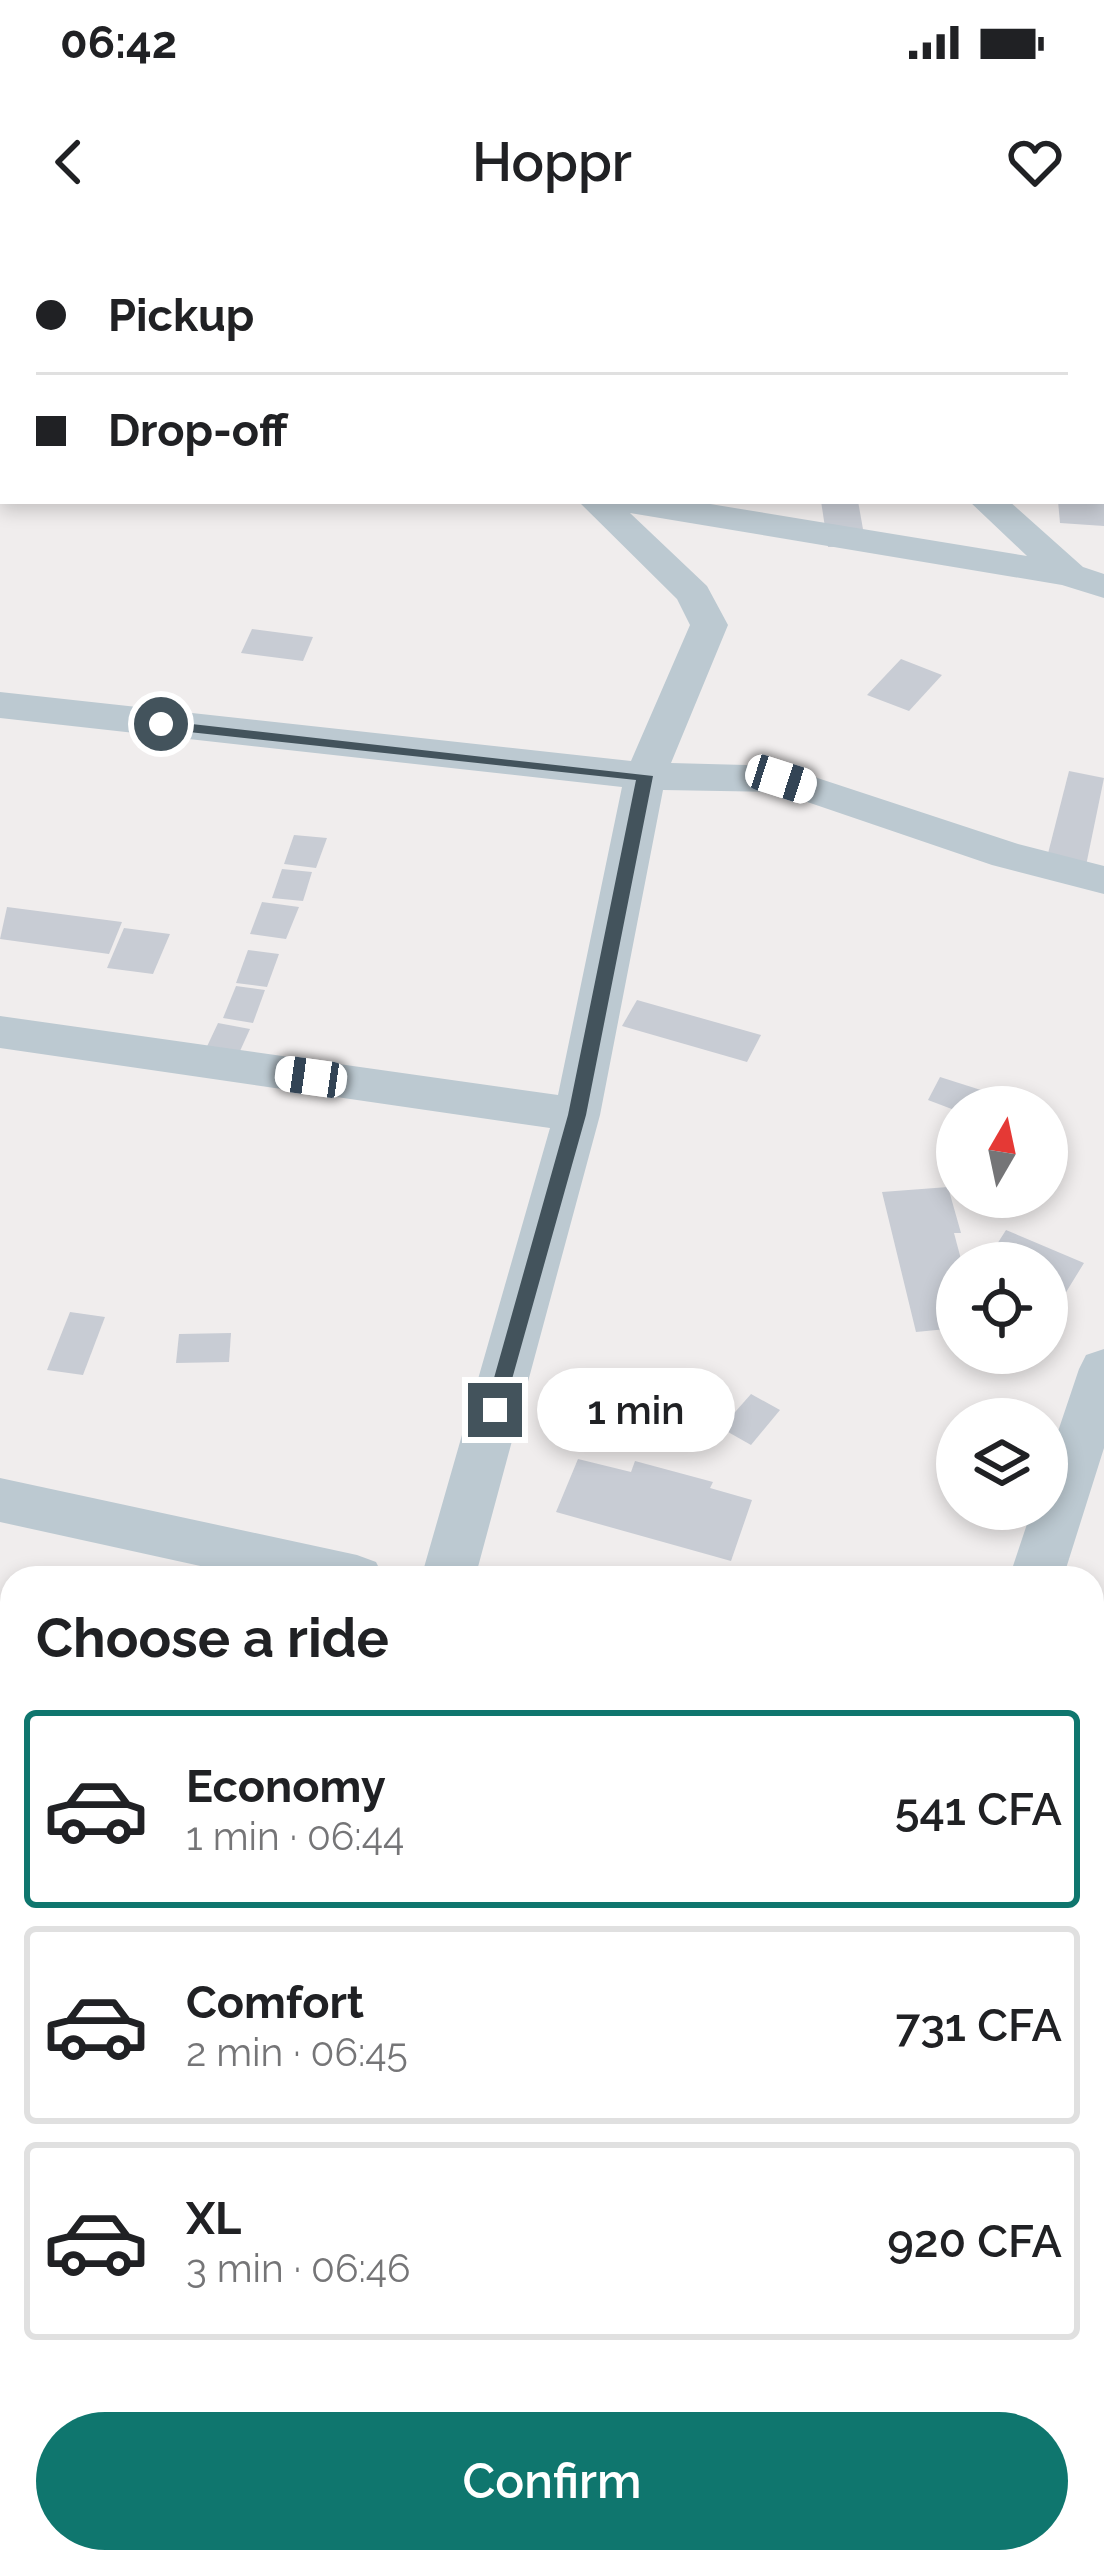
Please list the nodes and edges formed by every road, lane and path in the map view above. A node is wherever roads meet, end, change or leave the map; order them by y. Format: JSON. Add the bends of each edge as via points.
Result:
{"nodes":[{"id":1,"x":599,"y":504,"type":"edge"},
{"id":2,"x":643,"y":504,"type":"edge"},
{"id":3,"x":991,"y":504,"type":"edge"},
{"id":4,"x":1087,"y":581,"type":"edge"},
{"id":5,"x":0,"y":705,"type":"edge"},
{"id":6,"x":645,"y":776,"type":"junction"},
{"id":7,"x":1104,"y":880,"type":"edge"},
{"id":8,"x":0,"y":1032,"type":"edge"},
{"id":9,"x":577,"y":1115,"type":"junction"},
{"id":10,"x":1104,"y":1369,"type":"edge"},
{"id":11,"x":0,"y":1500,"type":"edge"},
{"id":12,"x":302,"y":1566,"type":"edge"},
{"id":13,"x":451,"y":1566,"type":"edge"},
{"id":14,"x":1040,"y":1566,"type":"edge"}],
"edges":[{"from":1,"to":6,"type":"street","via":[[693,594],[709,625]]},
{"from":2,"to":4,"type":"street"},
{"from":3,"to":4,"type":"street"},
{"from":5,"to":6,"type":"street"},
{"from":6,"to":7,"type":"street","via":[[781,779]]},
{"from":6,"to":9,"type":"street"},
{"from":8,"to":9,"type":"street"},
{"from":9,"to":13,"type":"street"},
{"from":10,"to":14,"type":"street"},
{"from":11,"to":12,"type":"street"}]}
